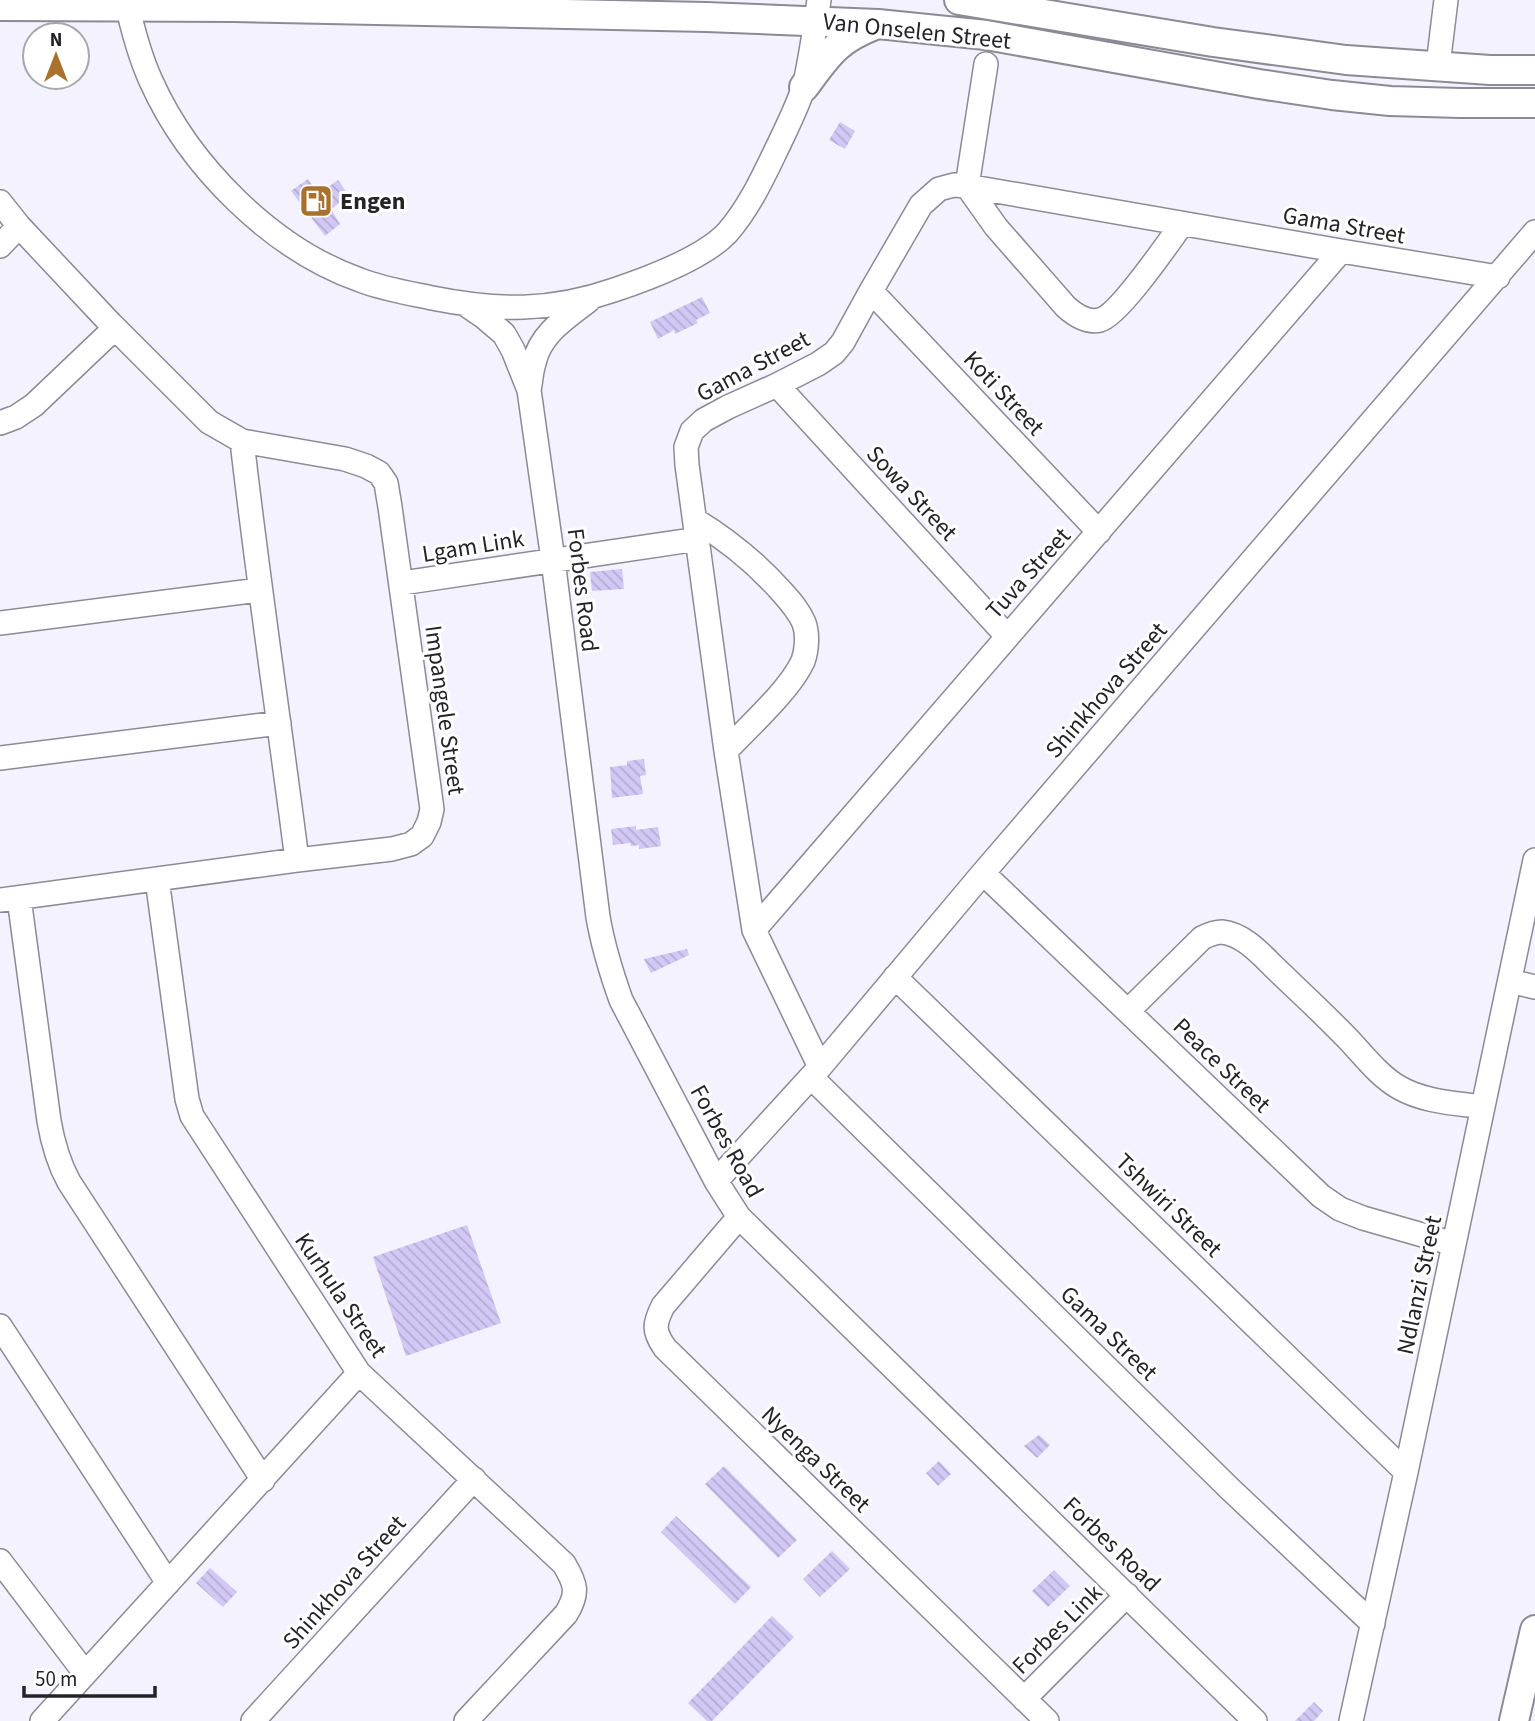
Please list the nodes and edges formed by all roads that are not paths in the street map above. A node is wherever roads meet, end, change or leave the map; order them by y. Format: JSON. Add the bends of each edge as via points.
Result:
{"nodes":[{"id":1,"x":959,"y":0,"type":"edge"},
{"id":2,"x":1446,"y":0,"type":"edge"},
{"id":3,"x":126,"y":4,"type":"edge"},
{"id":4,"x":0,"y":6,"type":"edge"},
{"id":5,"x":817,"y":10,"type":"edge"},
{"id":6,"x":878,"y":23,"type":"junction"},
{"id":7,"x":986,"y":64,"type":"dead end"},
{"id":8,"x":1438,"y":65,"type":"junction"},
{"id":9,"x":1535,"y":70,"type":"edge"},
{"id":10,"x":804,"y":87,"type":"junction"},
{"id":11,"x":1535,"y":103,"type":"edge"},
{"id":12,"x":967,"y":186,"type":"junction"},
{"id":13,"x":0,"y":202,"type":"edge"},
{"id":14,"x":1182,"y":224,"type":"junction"},
{"id":15,"x":19,"y":226,"type":"junction"},
{"id":16,"x":1535,"y":233,"type":"edge"},
{"id":17,"x":0,"y":246,"type":"edge"},
{"id":18,"x":1341,"y":251,"type":"junction"},
{"id":19,"x":1498,"y":277,"type":"junction"},
{"id":20,"x":871,"y":290,"type":"junction"},
{"id":21,"x":593,"y":298,"type":"junction"},
{"id":22,"x":465,"y":304,"type":"junction"},
{"id":23,"x":116,"y":328,"type":"junction"},
{"id":24,"x":777,"y":385,"type":"junction"},
{"id":25,"x":529,"y":390,"type":"junction"},
{"id":26,"x":0,"y":423,"type":"edge"},
{"id":27,"x":242,"y":441,"type":"junction"},
{"id":28,"x":696,"y":530,"type":"junction"},
{"id":29,"x":1099,"y":532,"type":"junction"},
{"id":30,"x":553,"y":560,"type":"junction"},
{"id":31,"x":402,"y":583,"type":"junction"},
{"id":32,"x":260,"y":590,"type":"junction"},
{"id":33,"x":0,"y":623,"type":"edge"},
{"id":34,"x":1007,"y":636,"type":"junction"},
{"id":35,"x":279,"y":723,"type":"junction"},
{"id":36,"x":726,"y":751,"type":"junction"},
{"id":37,"x":0,"y":758,"type":"edge"},
{"id":38,"x":297,"y":860,"type":"junction"},
{"id":39,"x":1535,"y":860,"type":"edge"},
{"id":40,"x":983,"y":873,"type":"junction"},
{"id":41,"x":157,"y":879,"type":"junction"},
{"id":42,"x":9,"y":899,"type":"edge"},
{"id":43,"x":754,"y":930,"type":"junction"},
{"id":44,"x":895,"y":977,"type":"junction"},
{"id":45,"x":1510,"y":981,"type":"junction"},
{"id":46,"x":1535,"y":987,"type":"edge"},
{"id":47,"x":1128,"y":1011,"type":"junction"},
{"id":48,"x":816,"y":1072,"type":"junction"},
{"id":49,"x":1483,"y":1107,"type":"junction"},
{"id":50,"x":716,"y":1181,"type":"junction"},
{"id":51,"x":739,"y":1217,"type":"junction"},
{"id":52,"x":1454,"y":1244,"type":"junction"},
{"id":53,"x":0,"y":1326,"type":"edge"},
{"id":54,"x":359,"y":1373,"type":"junction"},
{"id":55,"x":1406,"y":1472,"type":"junction"},
{"id":56,"x":474,"y":1479,"type":"junction"},
{"id":57,"x":263,"y":1480,"type":"junction"},
{"id":58,"x":0,"y":1561,"type":"edge"},
{"id":59,"x":168,"y":1583,"type":"junction"},
{"id":60,"x":1126,"y":1595,"type":"junction"},
{"id":61,"x":1373,"y":1624,"type":"junction"},
{"id":62,"x":1535,"y":1630,"type":"edge"},
{"id":63,"x":85,"y":1673,"type":"junction"},
{"id":64,"x":1024,"y":1699,"type":"junction"},
{"id":65,"x":1535,"y":1704,"type":"edge"},
{"id":66,"x":42,"y":1721,"type":"edge"},
{"id":67,"x":253,"y":1721,"type":"edge"},
{"id":68,"x":466,"y":1721,"type":"edge"},
{"id":69,"x":1047,"y":1721,"type":"edge"},
{"id":70,"x":1255,"y":1721,"type":"edge"},
{"id":71,"x":1351,"y":1721,"type":"edge"},
{"id":72,"x":1514,"y":1721,"type":"edge"},
{"id":73,"x":1532,"y":1721,"type":"edge"}],
"edges":[{"from":1,"to":8,"type":"main road","name":"Van Onselen Street","via":[[1213,42],[1346,60]]},
{"from":2,"to":8,"type":"street"},
{"from":3,"to":4,"type":"main road","name":"Van Onselen Street"},
{"from":3,"to":5,"type":"main road","name":"Van Onselen Street"},
{"from":3,"to":22,"type":"street","via":[[150,80],[180,134],[212,174],[263,224],[329,267],[359,280]]},
{"from":5,"to":6,"type":"main road","name":"Van Onselen Street"},
{"from":5,"to":10,"type":"street"},
{"from":6,"to":10,"type":"main road","via":[[856,32],[831,51]]},
{"from":6,"to":11,"type":"main road","name":"Van Onselen Street","via":[[986,35],[1332,95],[1390,101]]},
{"from":7,"to":12,"type":"street"},
{"from":8,"to":9,"type":"main road","name":"Van Onselen Street"},
{"from":10,"to":21,"type":"street","via":[[748,205],[726,233],[681,263]]},
{"from":12,"to":14,"type":"street","name":"Gama Street"},
{"from":12,"to":14,"type":"street","via":[[996,227],[1066,307],[1089,320],[1112,313]]},
{"from":12,"to":20,"type":"street","name":"Gama Street","via":[[939,189],[921,205]]},
{"from":13,"to":15,"type":"street"},
{"from":14,"to":18,"type":"street","name":"Gama Street"},
{"from":15,"to":17,"type":"street"},
{"from":15,"to":23,"type":"street"},
{"from":16,"to":19,"type":"street","name":"Shinkhova Street"},
{"from":18,"to":19,"type":"street","name":"Gama Street"},
{"from":18,"to":29,"type":"street","name":"Tuva Street"},
{"from":19,"to":40,"type":"street","name":"Shinkhova Street"},
{"from":20,"to":24,"type":"street","name":"Gama Street","via":[[834,353]]},
{"from":20,"to":29,"type":"street","name":"Koti Street"},
{"from":21,"to":22,"type":"street","via":[[521,308]]},
{"from":21,"to":25,"type":"street","name":"Forbes Road","via":[[544,340]]},
{"from":22,"to":25,"type":"street","name":"Forbes Road","via":[[504,334]]},
{"from":23,"to":26,"type":"street","via":[[34,405]]},
{"from":23,"to":27,"type":"street","via":[[209,422]]},
{"from":24,"to":28,"type":"street","name":"Gama Street","via":[[728,407],[692,431],[686,447]]},
{"from":24,"to":34,"type":"street","name":"Sowa Street"},
{"from":25,"to":30,"type":"street","name":"Forbes Road"},
{"from":27,"to":31,"type":"street","name":"Impangele Street","via":[[345,459],[379,473],[386,484]]},
{"from":27,"to":32,"type":"street"},
{"from":28,"to":30,"type":"street","name":"Lgam Link"},
{"from":28,"to":36,"type":"street","name":"Gama Street"},
{"from":28,"to":36,"type":"street","via":[[737,549],[769,577],[799,611],[805,626],[803,659],[797,671]]},
{"from":29,"to":34,"type":"street","name":"Tuva Street"},
{"from":30,"to":31,"type":"street","name":"Lgam Link"},
{"from":30,"to":50,"type":"street","name":"Forbes Road","via":[[609,969]]},
{"from":31,"to":38,"type":"street","name":"Impangele Street","via":[[431,791],[429,822],[411,844]]},
{"from":32,"to":33,"type":"street"},
{"from":32,"to":35,"type":"street"},
{"from":34,"to":43,"type":"street","name":"Tuva Street"},
{"from":35,"to":37,"type":"street"},
{"from":35,"to":38,"type":"street"},
{"from":36,"to":43,"type":"street","name":"Gama Street"},
{"from":38,"to":41,"type":"street","name":"Impangele Street"},
{"from":39,"to":45,"type":"street","name":"Ndlanzi Street"},
{"from":40,"to":44,"type":"street","name":"Shinkhova Street"},
{"from":40,"to":47,"type":"street","name":"Peace Street"},
{"from":41,"to":42,"type":"street","name":"Impangele Street"},
{"from":41,"to":54,"type":"street","name":"Kurhula Street","via":[[192,1116]]},
{"from":42,"to":57,"type":"street","via":[[59,1164]]},
{"from":43,"to":48,"type":"street","name":"Gama Street"},
{"from":44,"to":48,"type":"street","name":"Shinkhova Street"},
{"from":44,"to":55,"type":"street","name":"Tshwiri Street"},
{"from":45,"to":46,"type":"street"},
{"from":45,"to":49,"type":"street","name":"Ndlanzi Street"},
{"from":47,"to":49,"type":"street","via":[[1202,938],[1223,932],[1254,948],[1397,1087],[1438,1101]]},
{"from":47,"to":52,"type":"street","name":"Peace Street","via":[[1321,1196],[1363,1218]]},
{"from":48,"to":50,"type":"street","name":"Shinkhova Street"},
{"from":48,"to":61,"type":"street","name":"Gama Street","via":[[1229,1488]]},
{"from":49,"to":52,"type":"street","name":"Ndlanzi Street"},
{"from":50,"to":51,"type":"street","name":"Forbes Road"},
{"from":51,"to":60,"type":"street","name":"Forbes Road"},
{"from":51,"to":64,"type":"street","name":"Nyenga Street","via":[[663,1306],[657,1318],[657,1337]]},
{"from":52,"to":55,"type":"street","name":"Ndlanzi Street"},
{"from":53,"to":59,"type":"street"},
{"from":54,"to":56,"type":"street","name":"Kurhula Street"},
{"from":54,"to":57,"type":"street"},
{"from":55,"to":61,"type":"street","name":"Ndlanzi Street"},
{"from":56,"to":67,"type":"street","name":"Shinkhova Street"},
{"from":56,"to":68,"type":"street","name":"Kurhula Street","via":[[564,1564],[575,1592],[566,1614]]},
{"from":57,"to":59,"type":"street"},
{"from":58,"to":63,"type":"street"},
{"from":59,"to":63,"type":"street"},
{"from":60,"to":64,"type":"street","name":"Forbes Link"},
{"from":60,"to":70,"type":"street","name":"Forbes Road"},
{"from":61,"to":71,"type":"street","name":"Ndlanzi Street"},
{"from":62,"to":72,"type":"main road"},
{"from":63,"to":66,"type":"street"},
{"from":64,"to":69,"type":"street","name":"Nyenga Street"},
{"from":65,"to":73,"type":"main road"}]}
